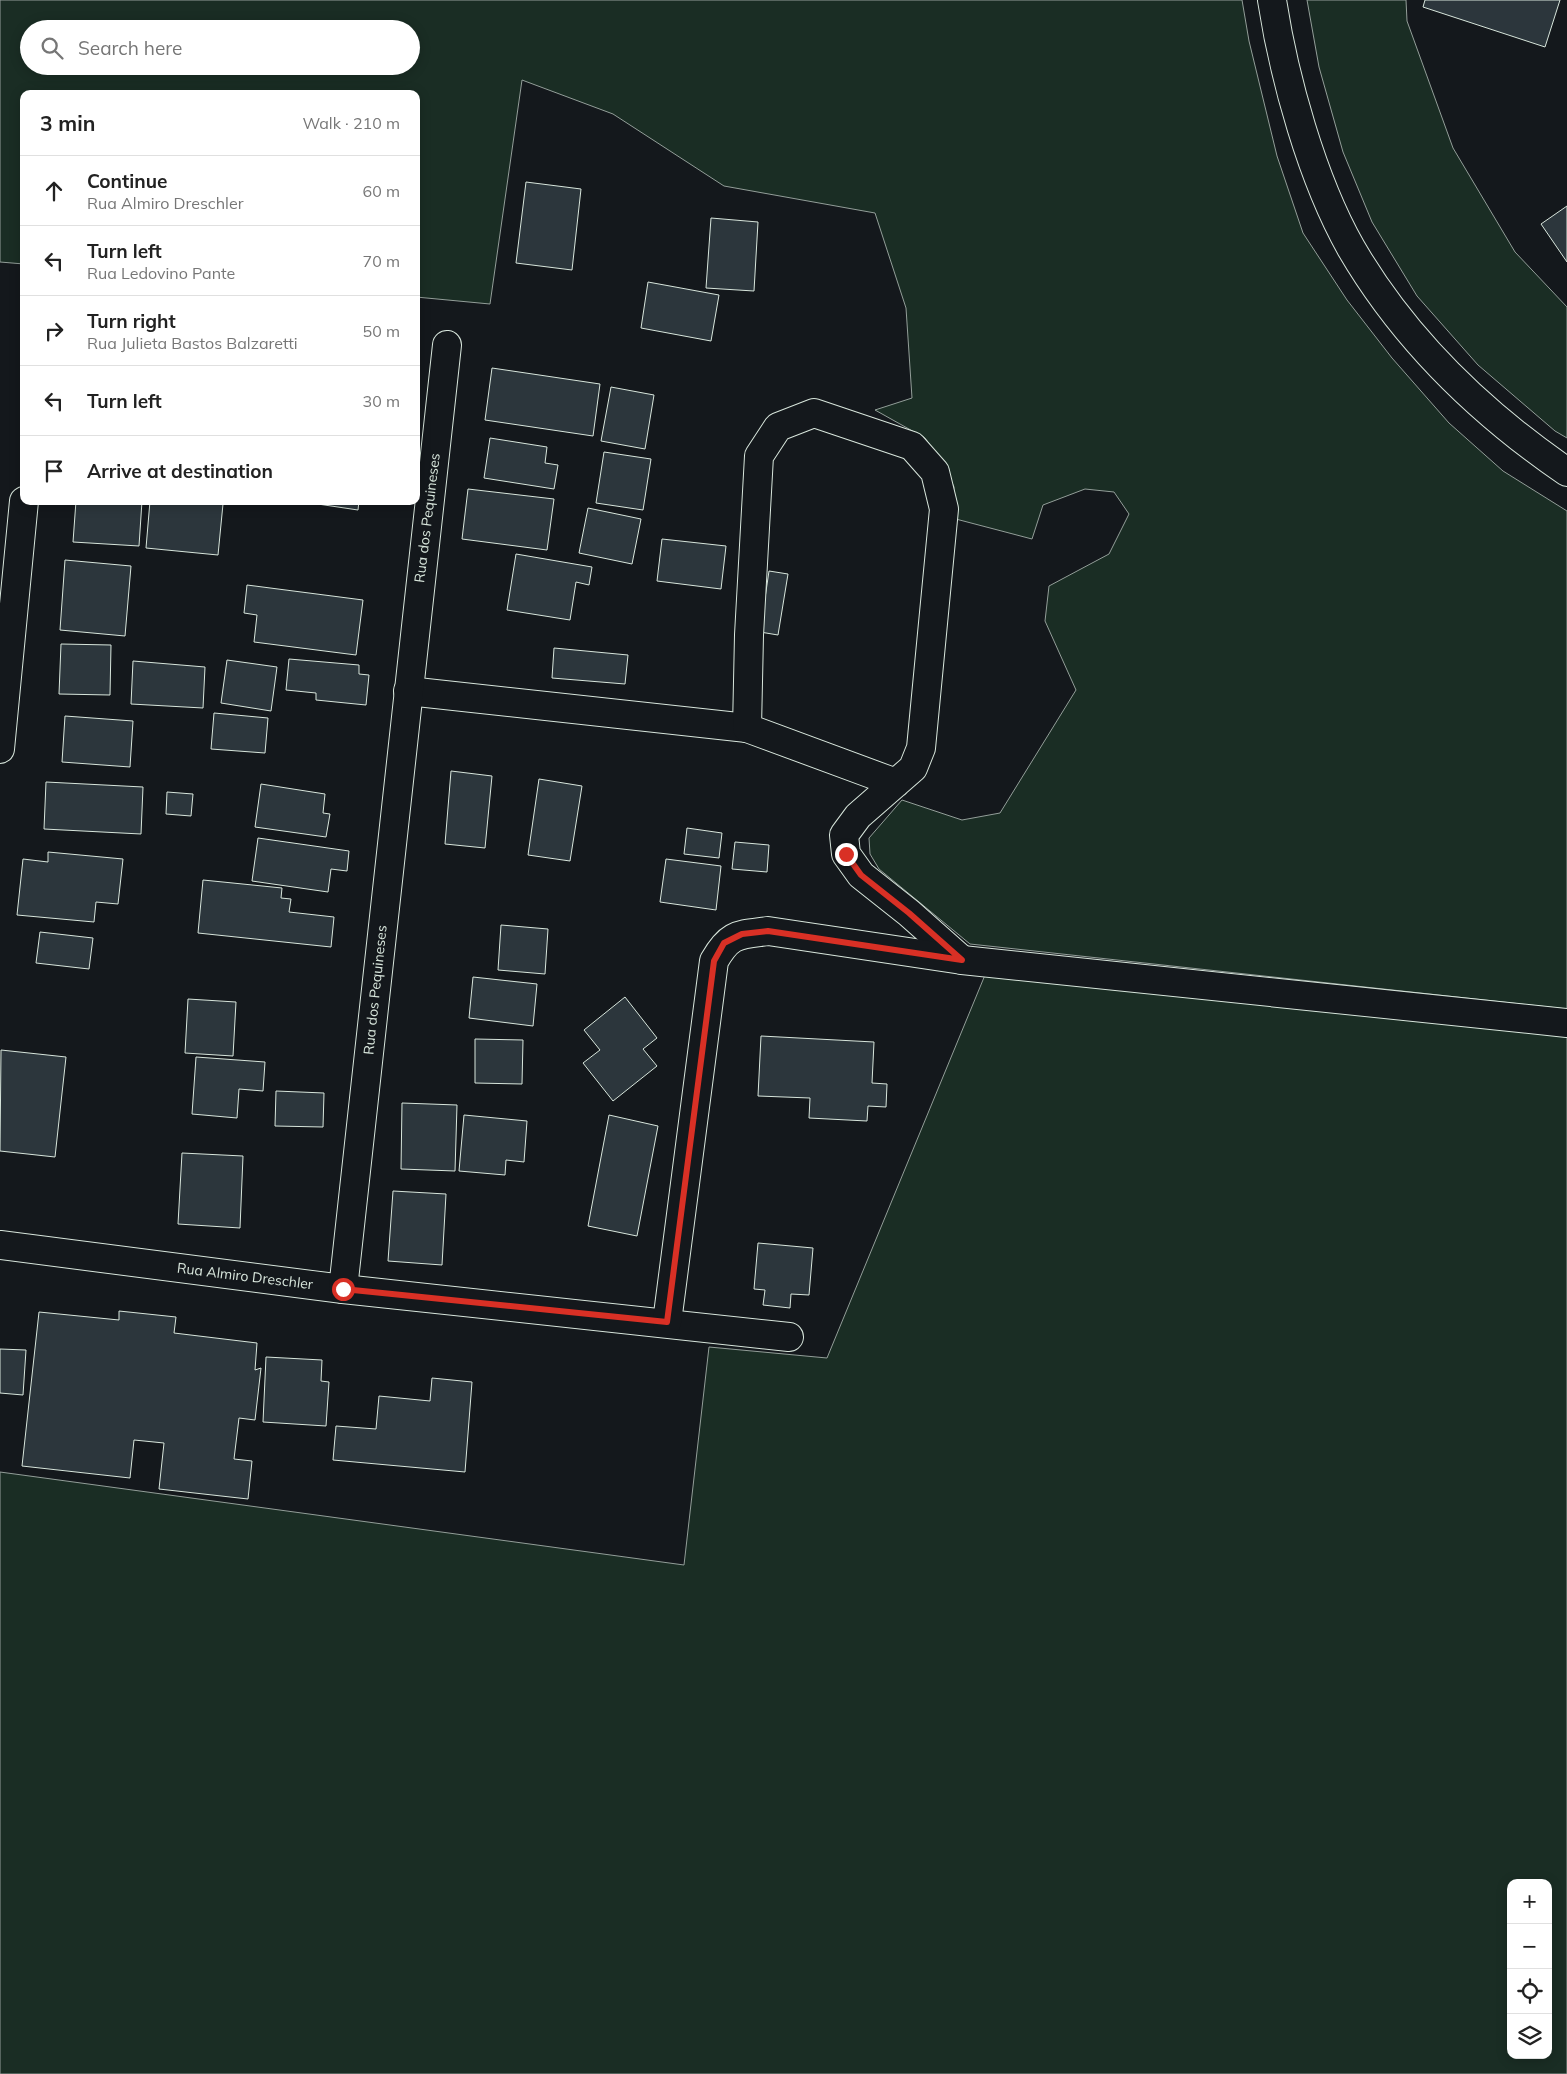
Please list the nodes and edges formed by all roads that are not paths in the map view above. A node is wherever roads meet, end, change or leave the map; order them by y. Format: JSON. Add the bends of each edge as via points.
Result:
{"nodes":[{"id":1,"x":1272,"y":0,"type":"edge"},
{"id":2,"x":447,"y":345,"type":"dead end"},
{"id":3,"x":1567,"y":472,"type":"edge"},
{"id":4,"x":24,"y":505,"type":"edge"},
{"id":5,"x":408,"y":691,"type":"junction"},
{"id":6,"x":747,"y":728,"type":"junction"},
{"id":7,"x":0,"y":750,"type":"edge"},
{"id":8,"x":896,"y":783,"type":"junction"},
{"id":9,"x":962,"y":960,"type":"junction"},
{"id":10,"x":1567,"y":1023,"type":"edge"},
{"id":11,"x":0,"y":1245,"type":"edge"},
{"id":12,"x":343,"y":1289,"type":"junction"},
{"id":13,"x":667,"y":1322,"type":"junction"},
{"id":14,"x":788,"y":1337,"type":"dead end"}],
"edges":[{"from":1,"to":3,"type":"street","via":[[1306,145],[1351,247],[1390,305],[1435,360],[1484,409]]},
{"from":2,"to":5,"type":"street","name":"Rua dos Pequineses"},
{"from":4,"to":7,"type":"street"},
{"from":5,"to":6,"type":"street"},
{"from":5,"to":12,"type":"street","name":"Rua dos Pequineses"},
{"from":6,"to":8,"type":"street"},
{"from":6,"to":8,"type":"street","via":[[759,456],[778,427],[814,413],[912,446],[935,472],[944,510],[921,748],[913,768]]},
{"from":8,"to":9,"type":"street","via":[[858,816],[844,835],[846,854],[861,875]]},
{"from":9,"to":10,"type":"street"},
{"from":9,"to":13,"type":"street","via":[[768,931],[742,934],[724,943],[714,961]]},
{"from":11,"to":12,"type":"street","name":"Rua Almiro Dreschler"},
{"from":12,"to":13,"type":"street","name":"Rua Almiro Dreschler"},
{"from":13,"to":14,"type":"street","name":"Rua Almiro Dreschler"}]}
